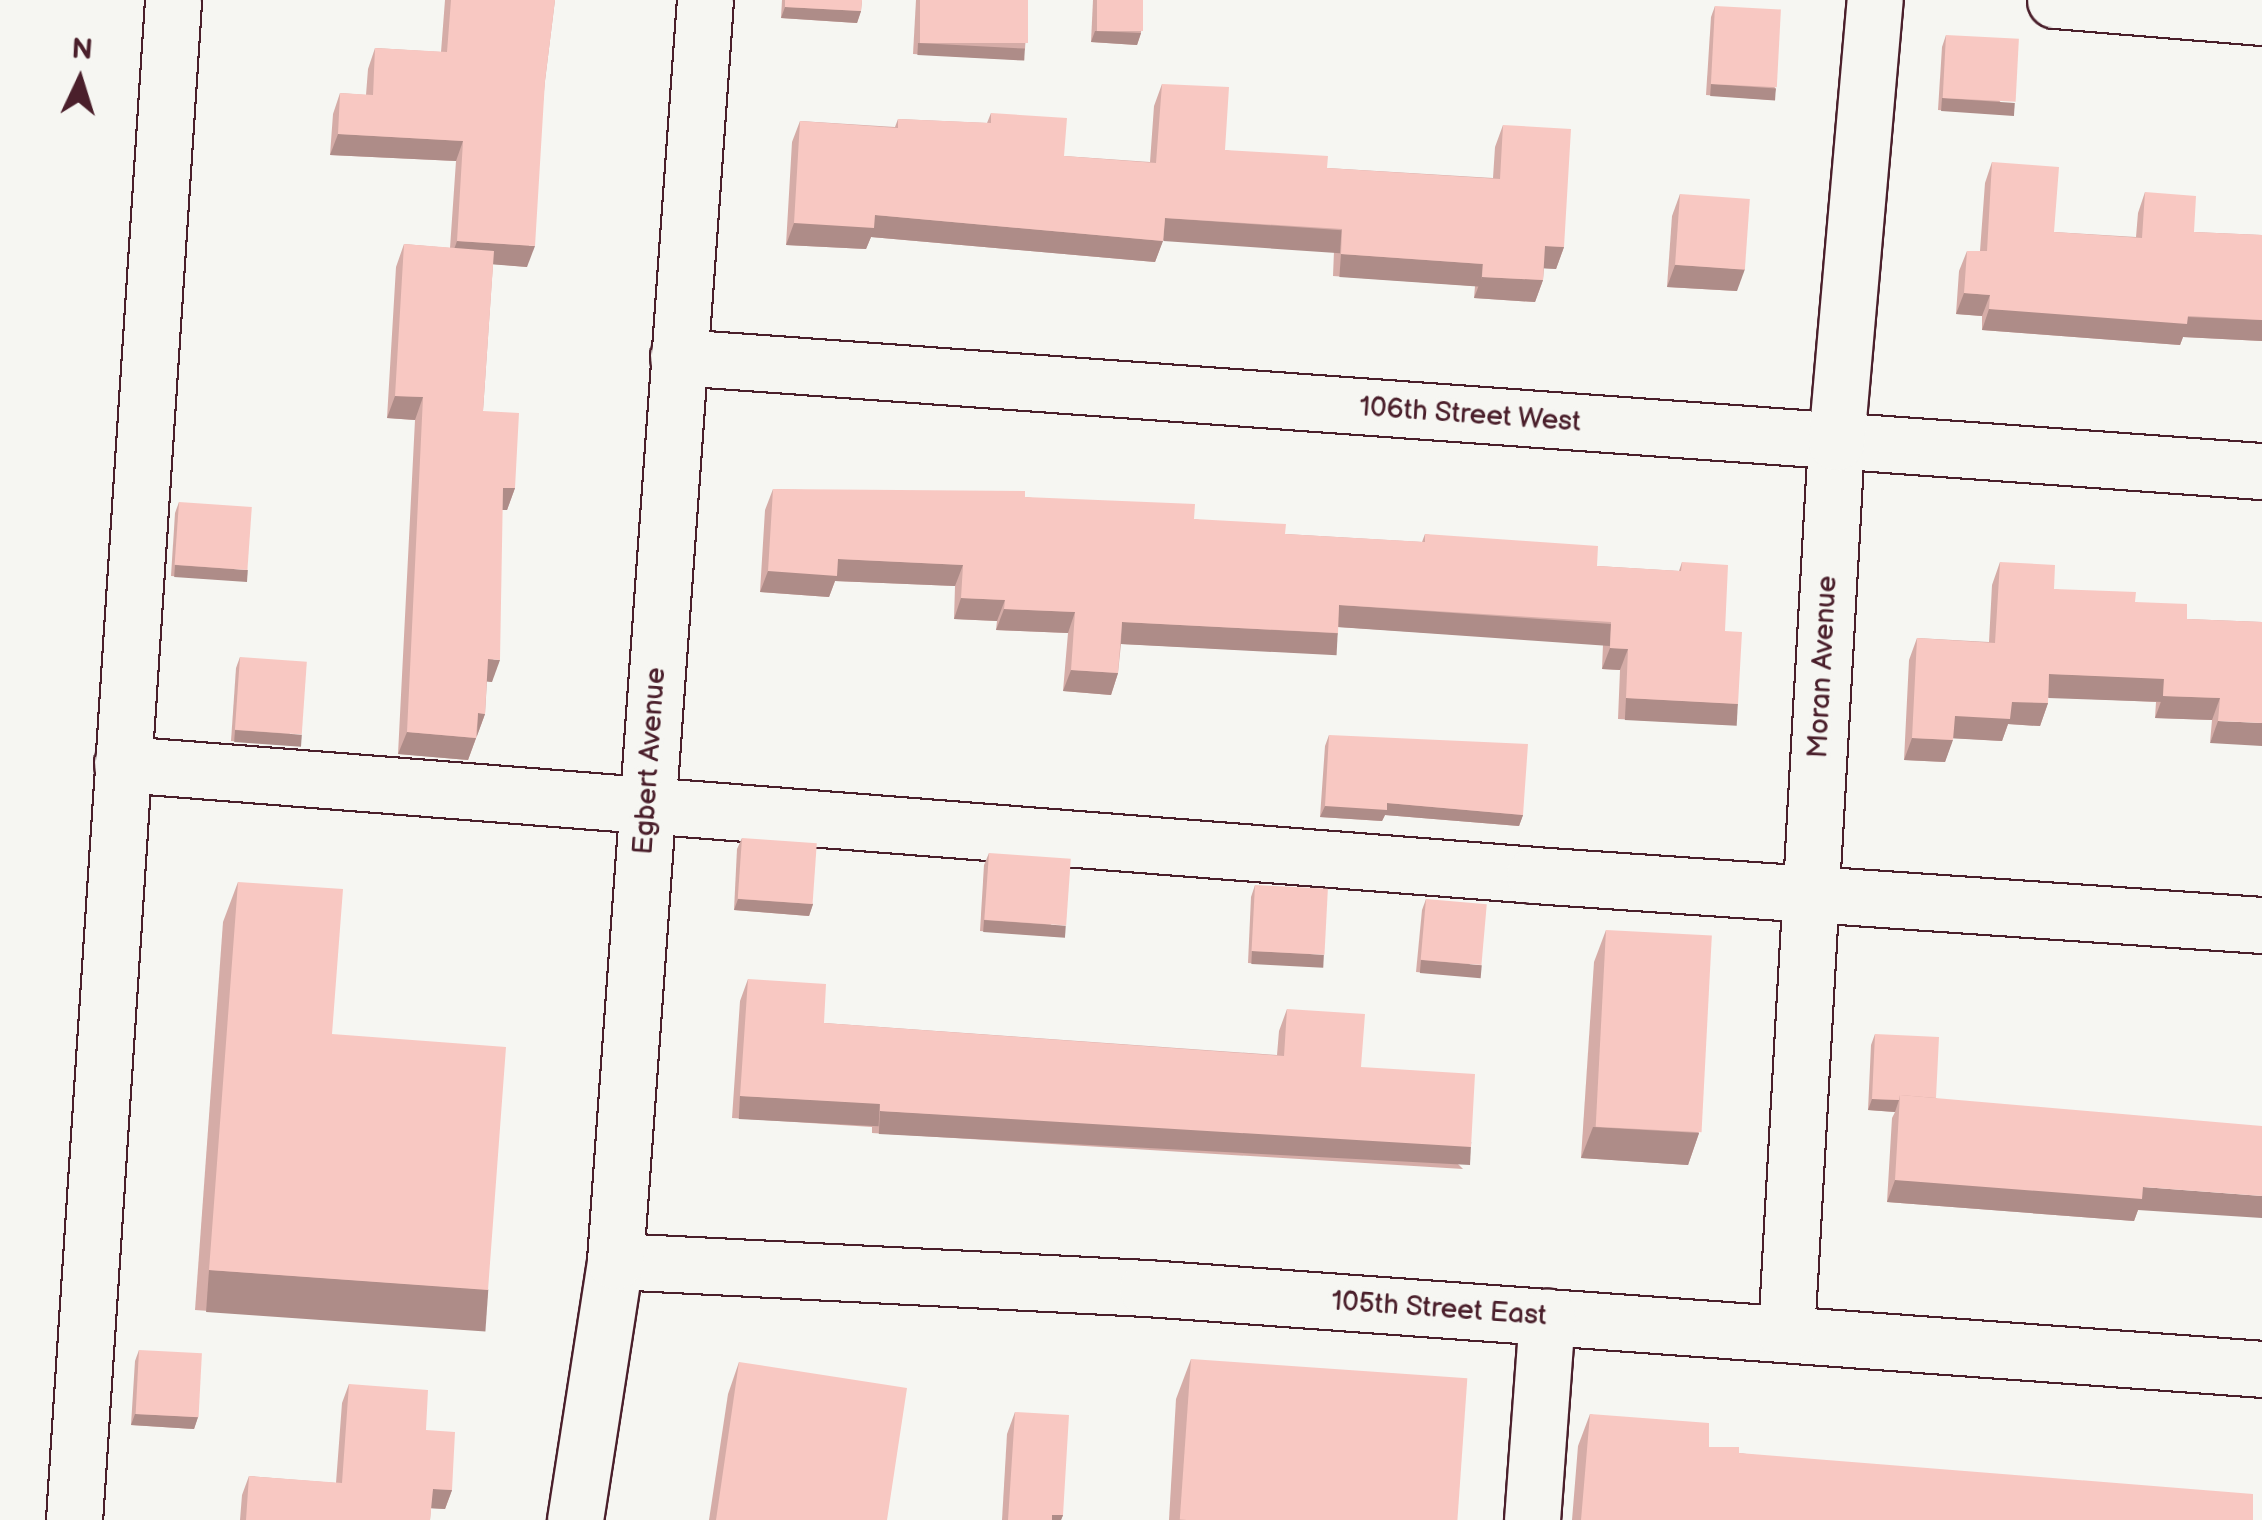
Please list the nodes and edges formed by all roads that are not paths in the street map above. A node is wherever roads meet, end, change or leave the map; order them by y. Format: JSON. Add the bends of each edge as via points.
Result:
{"nodes":[{"id":1,"x":173,"y":0,"type":"edge"},
{"id":2,"x":705,"y":0,"type":"edge"},
{"id":3,"x":1875,"y":0,"type":"edge"},
{"id":4,"x":2056,"y":0,"type":"edge"},
{"id":5,"x":2262,"y":16,"type":"edge"},
{"id":6,"x":678,"y":357,"type":"junction"},
{"id":7,"x":1836,"y":442,"type":"junction"},
{"id":8,"x":2262,"y":472,"type":"edge"},
{"id":9,"x":122,"y":764,"type":"junction"},
{"id":10,"x":647,"y":804,"type":"junction"},
{"id":11,"x":1810,"y":892,"type":"junction"},
{"id":12,"x":2262,"y":925,"type":"edge"},
{"id":13,"x":615,"y":1261,"type":"junction"},
{"id":14,"x":1548,"y":1317,"type":"junction"},
{"id":15,"x":1786,"y":1334,"type":"junction"},
{"id":16,"x":2262,"y":1369,"type":"edge"},
{"id":17,"x":74,"y":1520,"type":"edge"},
{"id":18,"x":575,"y":1520,"type":"edge"},
{"id":19,"x":1532,"y":1520,"type":"edge"}],
"edges":[{"from":1,"to":9,"type":"street"},
{"from":2,"to":6,"type":"street","name":"Egbert Avenue"},
{"from":3,"to":7,"type":"street","name":"Moran Avenue"},
{"from":4,"to":5,"type":"street"},
{"from":6,"to":7,"type":"street","name":"106th Street West"},
{"from":6,"to":10,"type":"street","name":"Egbert Avenue"},
{"from":7,"to":8,"type":"street","name":"106th Street West"},
{"from":7,"to":11,"type":"street","name":"Moran Avenue"},
{"from":9,"to":10,"type":"street"},
{"from":9,"to":17,"type":"street"},
{"from":10,"to":11,"type":"street"},
{"from":10,"to":13,"type":"street","name":"Egbert Avenue"},
{"from":11,"to":12,"type":"street"},
{"from":11,"to":15,"type":"street","name":"Moran Avenue"},
{"from":13,"to":14,"type":"street","name":"105th Street East"},
{"from":13,"to":18,"type":"street","name":"Egbert Avenue"},
{"from":14,"to":15,"type":"street","name":"105th Street East"},
{"from":14,"to":19,"type":"street"},
{"from":15,"to":16,"type":"street","name":"105th Street East"}]}
